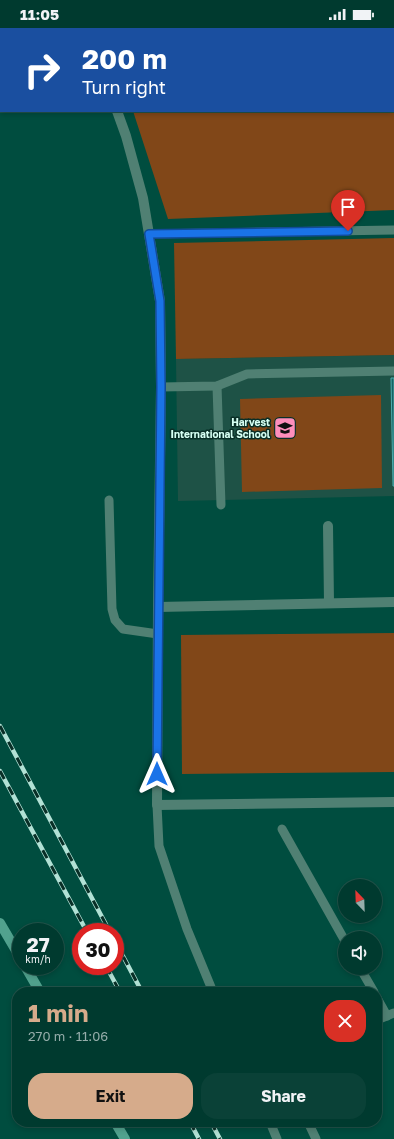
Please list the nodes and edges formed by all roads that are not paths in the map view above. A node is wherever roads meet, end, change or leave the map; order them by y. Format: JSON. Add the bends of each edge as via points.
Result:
{"nodes":[{"id":1,"x":117,"y":112,"type":"edge"},
{"id":2,"x":394,"y":230,"type":"edge"},
{"id":3,"x":149,"y":234,"type":"junction"},
{"id":4,"x":394,"y":371,"type":"edge"},
{"id":5,"x":217,"y":386,"type":"junction"},
{"id":6,"x":161,"y":387,"type":"junction"},
{"id":7,"x":108,"y":500,"type":"dead end"},
{"id":8,"x":221,"y":505,"type":"dead end"},
{"id":9,"x":328,"y":526,"type":"dead end"},
{"id":10,"x":394,"y":602,"type":"edge"},
{"id":11,"x":328,"y":603,"type":"junction"},
{"id":12,"x":158,"y":607,"type":"junction"},
{"id":13,"x":158,"y":634,"type":"junction"},
{"id":14,"x":394,"y":802,"type":"edge"},
{"id":15,"x":157,"y":805,"type":"junction"},
{"id":16,"x":282,"y":829,"type":"dead end"},
{"id":17,"x":0,"y":923,"type":"edge"},
{"id":18,"x":339,"y":931,"type":"edge"},
{"id":19,"x":12,"y":944,"type":"edge"},
{"id":20,"x":30,"y":975,"type":"edge"},
{"id":21,"x":364,"y":975,"type":"edge"},
{"id":22,"x":37,"y":987,"type":"edge"},
{"id":23,"x":211,"y":987,"type":"edge"},
{"id":24,"x":371,"y":987,"type":"edge"},
{"id":25,"x":382,"y":1004,"type":"edge"},
{"id":26,"x":390,"y":1014,"type":"edge"},
{"id":27,"x":118,"y":1127,"type":"edge"},
{"id":28,"x":272,"y":1127,"type":"edge"},
{"id":29,"x":310,"y":1127,"type":"edge"},
{"id":30,"x":125,"y":1139,"type":"edge"},
{"id":31,"x":277,"y":1139,"type":"edge"},
{"id":32,"x":316,"y":1139,"type":"edge"}],
"edges":[{"from":1,"to":3,"type":"street","via":[[143,198]]},
{"from":2,"to":3,"type":"lane"},
{"from":3,"to":6,"type":"street","via":[[160,301]]},
{"from":4,"to":5,"type":"lane","via":[[247,374]]},
{"from":5,"to":6,"type":"lane"},
{"from":5,"to":8,"type":"lane"},
{"from":6,"to":12,"type":"street"},
{"from":7,"to":13,"type":"lane","via":[[112,609],[115,620],[123,629]]},
{"from":9,"to":11,"type":"street"},
{"from":10,"to":11,"type":"street"},
{"from":11,"to":12,"type":"street"},
{"from":12,"to":13,"type":"street"},
{"from":13,"to":15,"type":"street"},
{"from":14,"to":15,"type":"street"},
{"from":15,"to":23,"type":"lane","via":[[159,846]]},
{"from":16,"to":18,"type":"lane"},
{"from":17,"to":19,"type":"street"},
{"from":20,"to":22,"type":"street"},
{"from":21,"to":24,"type":"lane"},
{"from":25,"to":26,"type":"lane"},
{"from":27,"to":30,"type":"street"},
{"from":28,"to":31,"type":"lane"},
{"from":29,"to":32,"type":"lane"}]}
